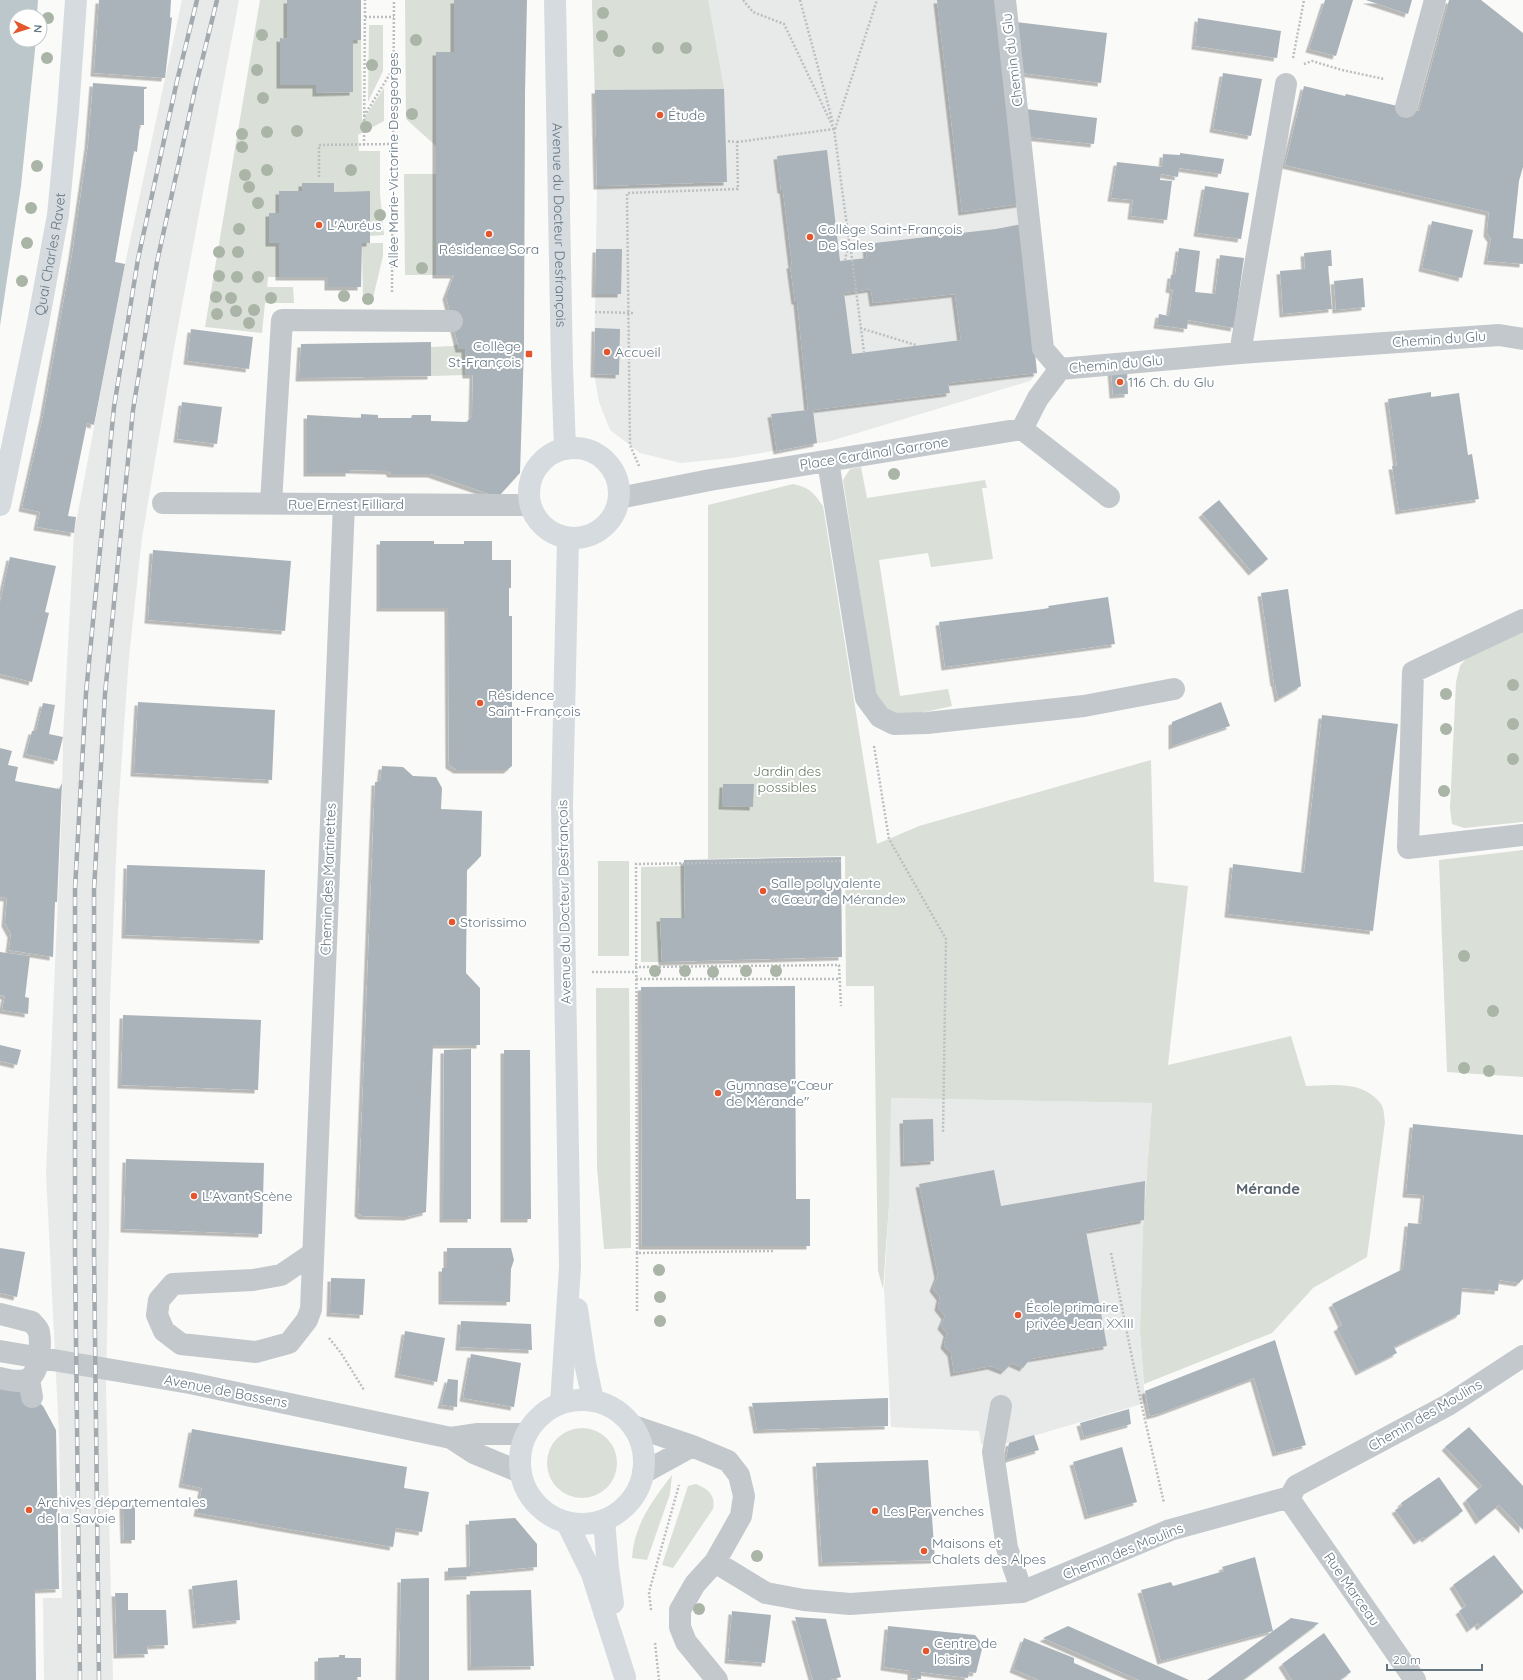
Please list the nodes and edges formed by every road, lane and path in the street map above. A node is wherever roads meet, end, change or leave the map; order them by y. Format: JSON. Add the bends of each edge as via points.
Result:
{"nodes":[{"id":1,"x":76,"y":0,"type":"edge"},
{"id":2,"x":365,"y":0,"type":"edge"},
{"id":3,"x":394,"y":0,"type":"edge"},
{"id":4,"x":555,"y":0,"type":"edge"},
{"id":5,"x":743,"y":0,"type":"edge"},
{"id":6,"x":800,"y":0,"type":"edge"},
{"id":7,"x":877,"y":0,"type":"edge"},
{"id":8,"x":1005,"y":0,"type":"edge"},
{"id":9,"x":1304,"y":0,"type":"edge"},
{"id":10,"x":1435,"y":0,"type":"edge"},
{"id":11,"x":365,"y":17,"type":"junction"},
{"id":12,"x":394,"y":17,"type":"junction"},
{"id":13,"x":393,"y":68,"type":"junction"},
{"id":14,"x":1286,"y":84,"type":"junction"},
{"id":15,"x":1411,"y":85,"type":"junction"},
{"id":16,"x":1406,"y":107,"type":"dead end"},
{"id":17,"x":364,"y":116,"type":"junction"},
{"id":18,"x":834,"y":129,"type":"junction"},
{"id":19,"x":726,"y":141,"type":"dead end"},
{"id":20,"x":737,"y":142,"type":"junction"},
{"id":21,"x":393,"y":144,"type":"junction"},
{"id":22,"x":364,"y":145,"type":"junction"},
{"id":23,"x":319,"y":177,"type":"dead end"},
{"id":24,"x":849,"y":241,"type":"junction"},
{"id":25,"x":845,"y":260,"type":"dead end"},
{"id":26,"x":595,"y":312,"type":"dead end"},
{"id":27,"x":628,"y":312,"type":"junction"},
{"id":28,"x":634,"y":313,"type":"dead end"},
{"id":29,"x":392,"y":321,"type":"junction"},
{"id":30,"x":452,"y":321,"type":"dead end"},
{"id":31,"x":860,"y":328,"type":"junction"},
{"id":32,"x":1523,"y":339,"type":"edge"},
{"id":33,"x":916,"y":345,"type":"dead end"},
{"id":34,"x":864,"y":352,"type":"dead end"},
{"id":35,"x":1240,"y":353,"type":"junction"},
{"id":36,"x":1060,"y":369,"type":"junction"},
{"id":37,"x":1022,"y":429,"type":"junction"},
{"id":38,"x":565,"y":449,"type":"junction"},
{"id":39,"x":828,"y":461,"type":"junction"},
{"id":40,"x":650,"y":492,"type":"junction"},
{"id":41,"x":1108,"y":497,"type":"dead end"},
{"id":42,"x":619,"y":498,"type":"junction"},
{"id":43,"x":163,"y":503,"type":"dead end"},
{"id":44,"x":271,"y":503,"type":"junction"},
{"id":45,"x":344,"y":504,"type":"junction"},
{"id":46,"x":0,"y":505,"type":"edge"},
{"id":47,"x":530,"y":505,"type":"junction"},
{"id":48,"x":568,"y":538,"type":"junction"},
{"id":49,"x":1523,"y":620,"type":"edge"},
{"id":50,"x":1174,"y":689,"type":"dead end"},
{"id":51,"x":874,"y":745,"type":"dead end"},
{"id":52,"x":1523,"y":835,"type":"edge"},
{"id":53,"x":842,"y":862,"type":"dead end"},
{"id":54,"x":635,"y":967,"type":"junction"},
{"id":55,"x":565,"y":972,"type":"junction"},
{"id":56,"x":636,"y":972,"type":"junction"},
{"id":57,"x":636,"y":979,"type":"junction"},
{"id":58,"x":840,"y":979,"type":"junction"},
{"id":59,"x":841,"y":1006,"type":"dead end"},
{"id":60,"x":943,"y":1133,"type":"dead end"},
{"id":61,"x":773,"y":1251,"type":"dead end"},
{"id":62,"x":637,"y":1253,"type":"junction"},
{"id":63,"x":1112,"y":1253,"type":"dead end"},
{"id":64,"x":312,"y":1254,"type":"junction"},
{"id":65,"x":570,"y":1267,"type":"junction"},
{"id":66,"x":637,"y":1312,"type":"dead end"},
{"id":67,"x":0,"y":1314,"type":"edge"},
{"id":68,"x":327,"y":1337,"type":"dead end"},
{"id":69,"x":0,"y":1351,"type":"edge"},
{"id":70,"x":1523,"y":1356,"type":"edge"},
{"id":71,"x":0,"y":1378,"type":"edge"},
{"id":72,"x":368,"y":1396,"type":"dead end"},
{"id":73,"x":593,"y":1400,"type":"junction"},
{"id":74,"x":561,"y":1403,"type":"junction"},
{"id":75,"x":1001,"y":1406,"type":"dead end"},
{"id":76,"x":633,"y":1426,"type":"junction"},
{"id":77,"x":526,"y":1434,"type":"junction"},
{"id":78,"x":451,"y":1438,"type":"junction"},
{"id":79,"x":692,"y":1446,"type":"junction"},
{"id":80,"x":520,"y":1472,"type":"junction"},
{"id":81,"x":643,"y":1473,"type":"junction"},
{"id":82,"x":1290,"y":1497,"type":"junction"},
{"id":83,"x":604,"y":1520,"type":"junction"},
{"id":84,"x":567,"y":1523,"type":"junction"},
{"id":85,"x":1170,"y":1530,"type":"junction"},
{"id":86,"x":714,"y":1562,"type":"junction"},
{"id":87,"x":1022,"y":1592,"type":"junction"},
{"id":88,"x":651,"y":1614,"type":"dead end"},
{"id":89,"x":654,"y":1636,"type":"dead end"},
{"id":90,"x":625,"y":1679,"type":"edge"},
{"id":91,"x":659,"y":1680,"type":"edge"},
{"id":92,"x":717,"y":1680,"type":"edge"},
{"id":93,"x":1415,"y":1680,"type":"edge"}],
"edges":[{"from":1,"to":46,"type":"main road","name":"Quai Charles Ravet","via":[[58,215]]},
{"from":2,"to":11,"type":"path"},
{"from":3,"to":12,"type":"path","name":"Allée Marie-Victorine Desgeorges"},
{"from":4,"to":38,"type":"main road","name":"Avenue du Docteur Desfrançois"},
{"from":5,"to":18,"type":"path","via":[[753,12],[784,24]]},
{"from":6,"to":18,"type":"path"},
{"from":7,"to":18,"type":"path"},
{"from":8,"to":36,"type":"street","name":"Chemin du Glu","via":[[1043,349]]},
{"from":9,"to":14,"type":"path"},
{"from":10,"to":15,"type":"street"},
{"from":11,"to":12,"type":"path"},
{"from":11,"to":17,"type":"path"},
{"from":12,"to":13,"type":"path","name":"Allée Marie-Victorine Desgeorges"},
{"from":13,"to":17,"type":"path"},
{"from":13,"to":21,"type":"path","name":"Allée Marie-Victorine Desgeorges"},
{"from":14,"to":15,"type":"path","via":[[1297,66],[1312,61]]},
{"from":14,"to":35,"type":"street"},
{"from":15,"to":16,"type":"street"},
{"from":17,"to":22,"type":"path"},
{"from":18,"to":20,"type":"path"},
{"from":18,"to":24,"type":"path"},
{"from":19,"to":20,"type":"path"},
{"from":20,"to":27,"type":"path","via":[[738,189],[627,193]]},
{"from":21,"to":22,"type":"path"},
{"from":21,"to":29,"type":"path","name":"Allée Marie-Victorine Desgeorges"},
{"from":22,"to":23,"type":"path","via":[[319,145]]},
{"from":24,"to":25,"type":"path"},
{"from":24,"to":31,"type":"path"},
{"from":26,"to":27,"type":"path"},
{"from":27,"to":28,"type":"path"},
{"from":27,"to":40,"type":"path","via":[[630,445]]},
{"from":29,"to":30,"type":"street"},
{"from":29,"to":44,"type":"street","via":[[282,320]]},
{"from":31,"to":33,"type":"path"},
{"from":31,"to":34,"type":"path"},
{"from":32,"to":35,"type":"street","name":"Chemin du Glu","via":[[1499,335]]},
{"from":35,"to":36,"type":"street","name":"Chemin du Glu"},
{"from":36,"to":37,"type":"street","via":[[1038,398]]},
{"from":37,"to":39,"type":"street","name":"Place Cardinal Garrone"},
{"from":37,"to":41,"type":"street"},
{"from":38,"to":42,"type":"main road","via":[[584,449],[599,456],[614,472]]},
{"from":38,"to":47,"type":"main road","via":[[544,459],[534,471],[530,482]]},
{"from":39,"to":40,"type":"street","name":"Place Cardinal Garrone"},
{"from":39,"to":50,"type":"street","via":[[866,698],[880,717],[894,724],[973,719],[1084,706]]},
{"from":40,"to":42,"type":"street","name":"Place Cardinal Garrone"},
{"from":42,"to":48,"type":"main road","via":[[610,520],[597,532],[586,537]]},
{"from":43,"to":44,"type":"street","name":"Rue Ernest Filliard"},
{"from":44,"to":45,"type":"street","name":"Rue Ernest Filliard"},
{"from":45,"to":47,"type":"street","name":"Rue Ernest Filliard"},
{"from":45,"to":64,"type":"street","name":"Chemin des Martinettes"},
{"from":47,"to":48,"type":"main road","via":[[542,526],[557,536]]},
{"from":48,"to":55,"type":"main road","name":"Avenue du Docteur Desfrançois","via":[[562,805]]},
{"from":49,"to":52,"type":"street","via":[[1413,672],[1408,848]]},
{"from":51,"to":60,"type":"path","via":[[889,839],[946,939]]},
{"from":53,"to":54,"type":"path","via":[[636,862]]},
{"from":54,"to":56,"type":"path"},
{"from":54,"to":58,"type":"path","via":[[839,965]]},
{"from":55,"to":56,"type":"path"},
{"from":55,"to":65,"type":"main road","name":"Avenue du Docteur Desfrançois"},
{"from":56,"to":57,"type":"path"},
{"from":57,"to":58,"type":"path"},
{"from":57,"to":62,"type":"path"},
{"from":58,"to":59,"type":"path"},
{"from":61,"to":62,"type":"path"},
{"from":62,"to":66,"type":"path"},
{"from":63,"to":85,"type":"path","via":[[1142,1407]]},
{"from":64,"to":64,"type":"street","name":"Chemin des Martinettes","via":[[311,1309],[307,1320],[289,1343],[256,1352],[181,1344],[164,1331],[157,1315],[159,1300],[172,1284],[253,1280],[281,1275]]},
{"from":65,"to":73,"type":"main road"},
{"from":65,"to":74,"type":"main road"},
{"from":67,"to":71,"type":"street","via":[[32,1322],[39,1333],[38,1366],[32,1383]]},
{"from":68,"to":72,"type":"path","via":[[341,1353]]},
{"from":69,"to":78,"type":"street","name":"Avenue de Bassens","via":[[190,1383]]},
{"from":70,"to":82,"type":"street","name":"Chemin des Moulins","via":[[1448,1405],[1296,1486]]},
{"from":73,"to":74,"type":"main road","via":[[577,1399]]},
{"from":73,"to":76,"type":"main road","via":[[608,1405],[622,1414]]},
{"from":74,"to":77,"type":"main road","via":[[541,1415]]},
{"from":75,"to":87,"type":"street","via":[[993,1452],[1007,1548]]},
{"from":76,"to":79,"type":"street"},
{"from":76,"to":81,"type":"main road","via":[[641,1441]]},
{"from":77,"to":78,"type":"street","name":"Avenue de Bassens","via":[[478,1434]]},
{"from":77,"to":80,"type":"main road","via":[[520,1452]]},
{"from":78,"to":80,"type":"street","name":"Avenue de Bassens","via":[[474,1453]]},
{"from":79,"to":81,"type":"street"},
{"from":79,"to":86,"type":"street","via":[[728,1461],[739,1475],[744,1496],[741,1516]]},
{"from":79,"to":88,"type":"path","via":[[649,1592]]},
{"from":80,"to":84,"type":"main road","via":[[526,1489],[536,1504],[550,1516]]},
{"from":81,"to":83,"type":"main road","via":[[639,1488],[630,1502],[618,1513]]},
{"from":82,"to":85,"type":"street","name":"Chemin des Moulins"},
{"from":82,"to":93,"type":"street","name":"Rue Marceau"},
{"from":83,"to":84,"type":"main road","via":[[586,1525]]},
{"from":83,"to":90,"type":"main road","via":[[608,1568]]},
{"from":84,"to":90,"type":"main road","via":[[592,1574]]},
{"from":85,"to":87,"type":"street","name":"Chemin des Moulins"},
{"from":86,"to":87,"type":"street","name":"Chemin des Moulins","via":[[766,1593],[804,1600],[850,1604]]},
{"from":86,"to":92,"type":"street","via":[[695,1584],[680,1610],[680,1627],[686,1642]]},
{"from":89,"to":91,"type":"path"}]}
